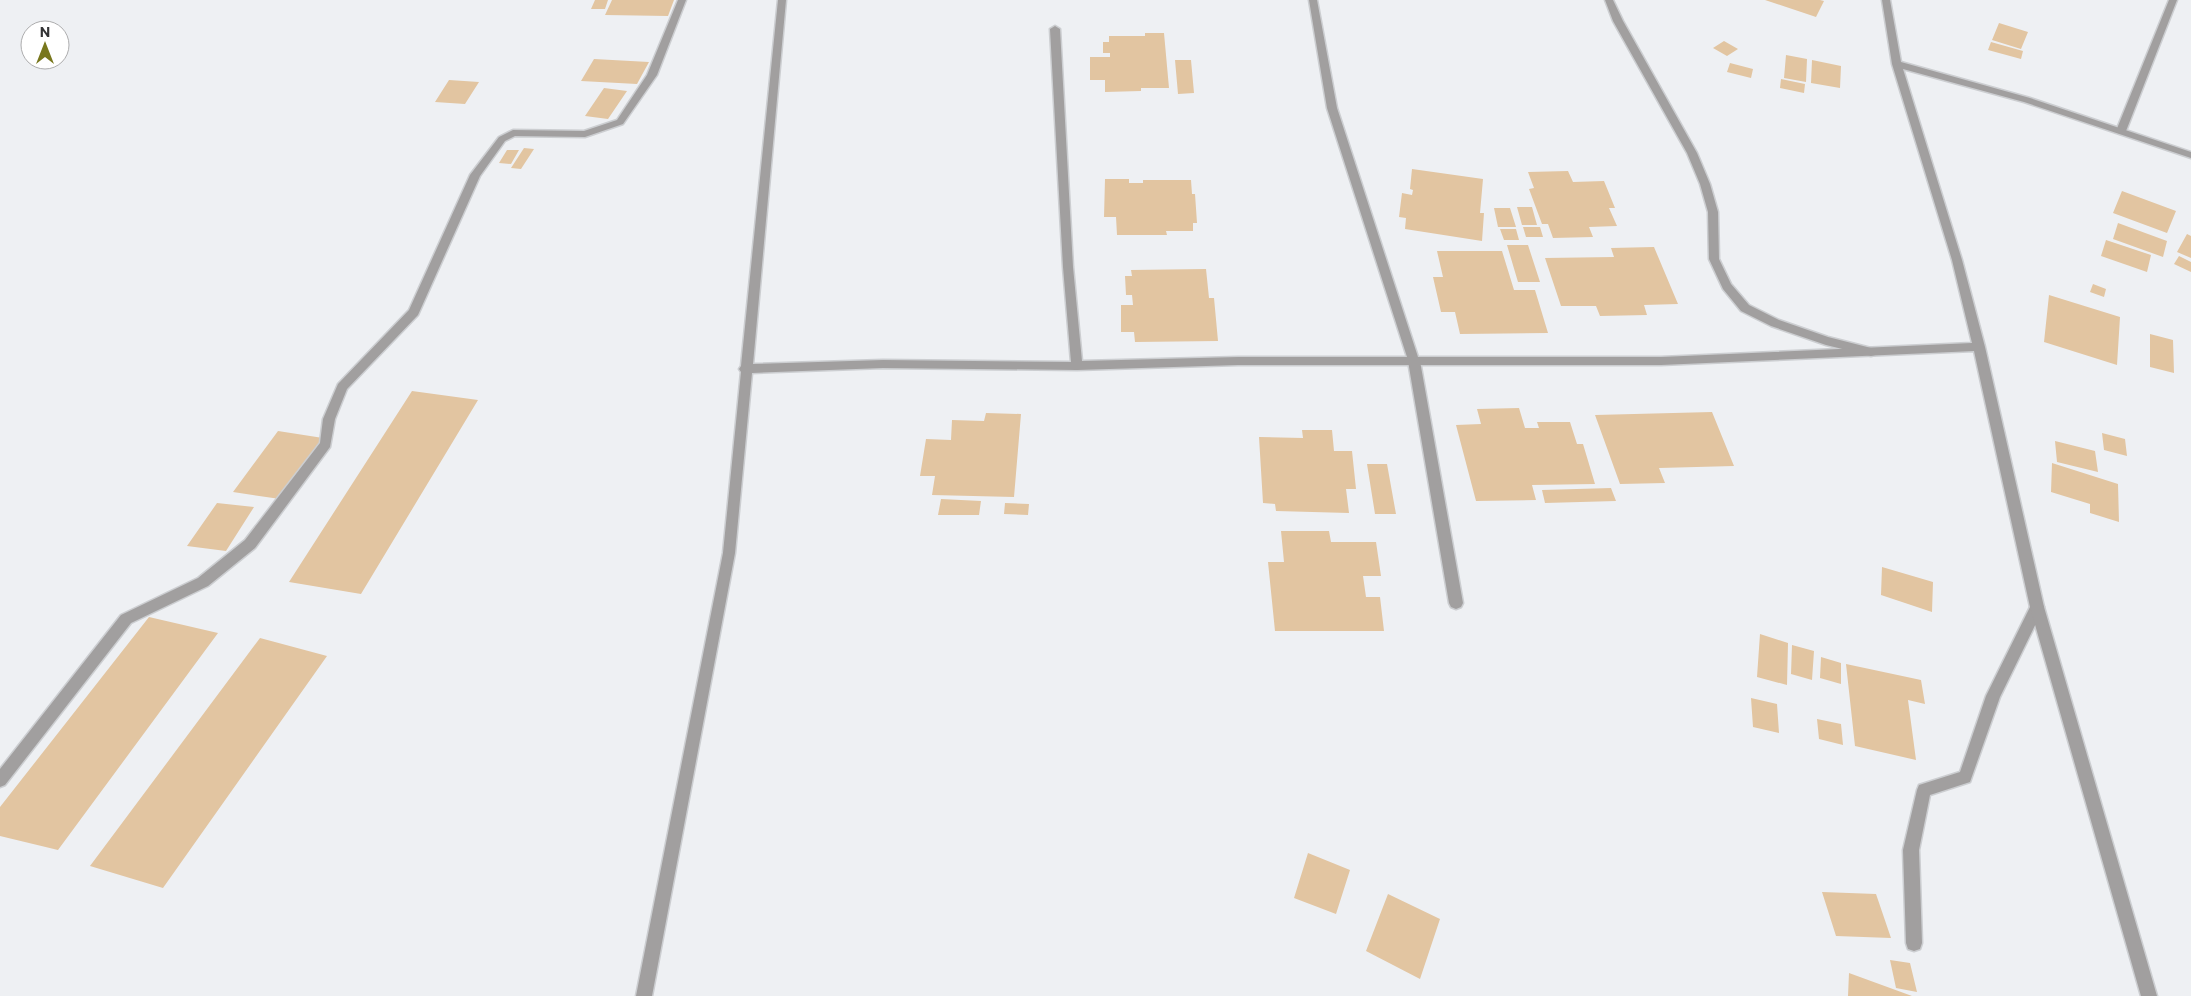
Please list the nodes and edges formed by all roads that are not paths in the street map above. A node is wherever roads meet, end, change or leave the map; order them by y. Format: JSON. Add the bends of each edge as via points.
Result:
{"nodes":[{"id":1,"x":682,"y":0,"type":"edge"},
{"id":2,"x":782,"y":0,"type":"edge"},
{"id":3,"x":1313,"y":0,"type":"edge"},
{"id":4,"x":1609,"y":0,"type":"edge"},
{"id":5,"x":1886,"y":0,"type":"edge"},
{"id":6,"x":2173,"y":0,"type":"edge"},
{"id":7,"x":1056,"y":29,"type":"dead end"},
{"id":8,"x":1897,"y":64,"type":"junction"},
{"id":9,"x":2121,"y":131,"type":"junction"},
{"id":10,"x":2191,"y":155,"type":"edge"},
{"id":11,"x":1979,"y":347,"type":"junction"},
{"id":12,"x":1871,"y":352,"type":"junction"},
{"id":13,"x":1414,"y":361,"type":"junction"},
{"id":14,"x":1077,"y":366,"type":"junction"},
{"id":15,"x":745,"y":369,"type":"junction"},
{"id":16,"x":1456,"y":603,"type":"dead end"},
{"id":17,"x":2037,"y":607,"type":"junction"},
{"id":18,"x":0,"y":780,"type":"edge"},
{"id":19,"x":1914,"y":943,"type":"dead end"},
{"id":20,"x":644,"y":996,"type":"edge"},
{"id":21,"x":2149,"y":996,"type":"edge"}],
"edges":[{"from":1,"to":18,"type":"street","via":[[652,75],[620,122],[586,134],[513,132],[502,139],[476,176],[414,312],[342,387],[329,419],[326,444],[250,544],[203,582],[126,619]]},
{"from":2,"to":15,"type":"street"},
{"from":3,"to":13,"type":"street","via":[[1332,108]]},
{"from":4,"to":12,"type":"street","via":[[1705,184],[1713,212],[1714,259],[1727,286],[1745,308],[1775,323]]},
{"from":5,"to":8,"type":"street"},
{"from":6,"to":9,"type":"street"},
{"from":7,"to":14,"type":"street","via":[[1068,267]]},
{"from":8,"to":9,"type":"street","via":[[2027,100]]},
{"from":8,"to":11,"type":"street","via":[[1957,260]]},
{"from":9,"to":10,"type":"street"},
{"from":11,"to":12,"type":"street"},
{"from":11,"to":17,"type":"street"},
{"from":12,"to":13,"type":"street","via":[[1661,361]]},
{"from":13,"to":14,"type":"street","via":[[1238,361]]},
{"from":13,"to":16,"type":"street"},
{"from":14,"to":15,"type":"street","via":[[883,364]]},
{"from":15,"to":20,"type":"street","via":[[729,553]]},
{"from":17,"to":19,"type":"street","via":[[1993,696],[1965,777],[1924,790],[1911,850]]},
{"from":17,"to":21,"type":"street"}]}
